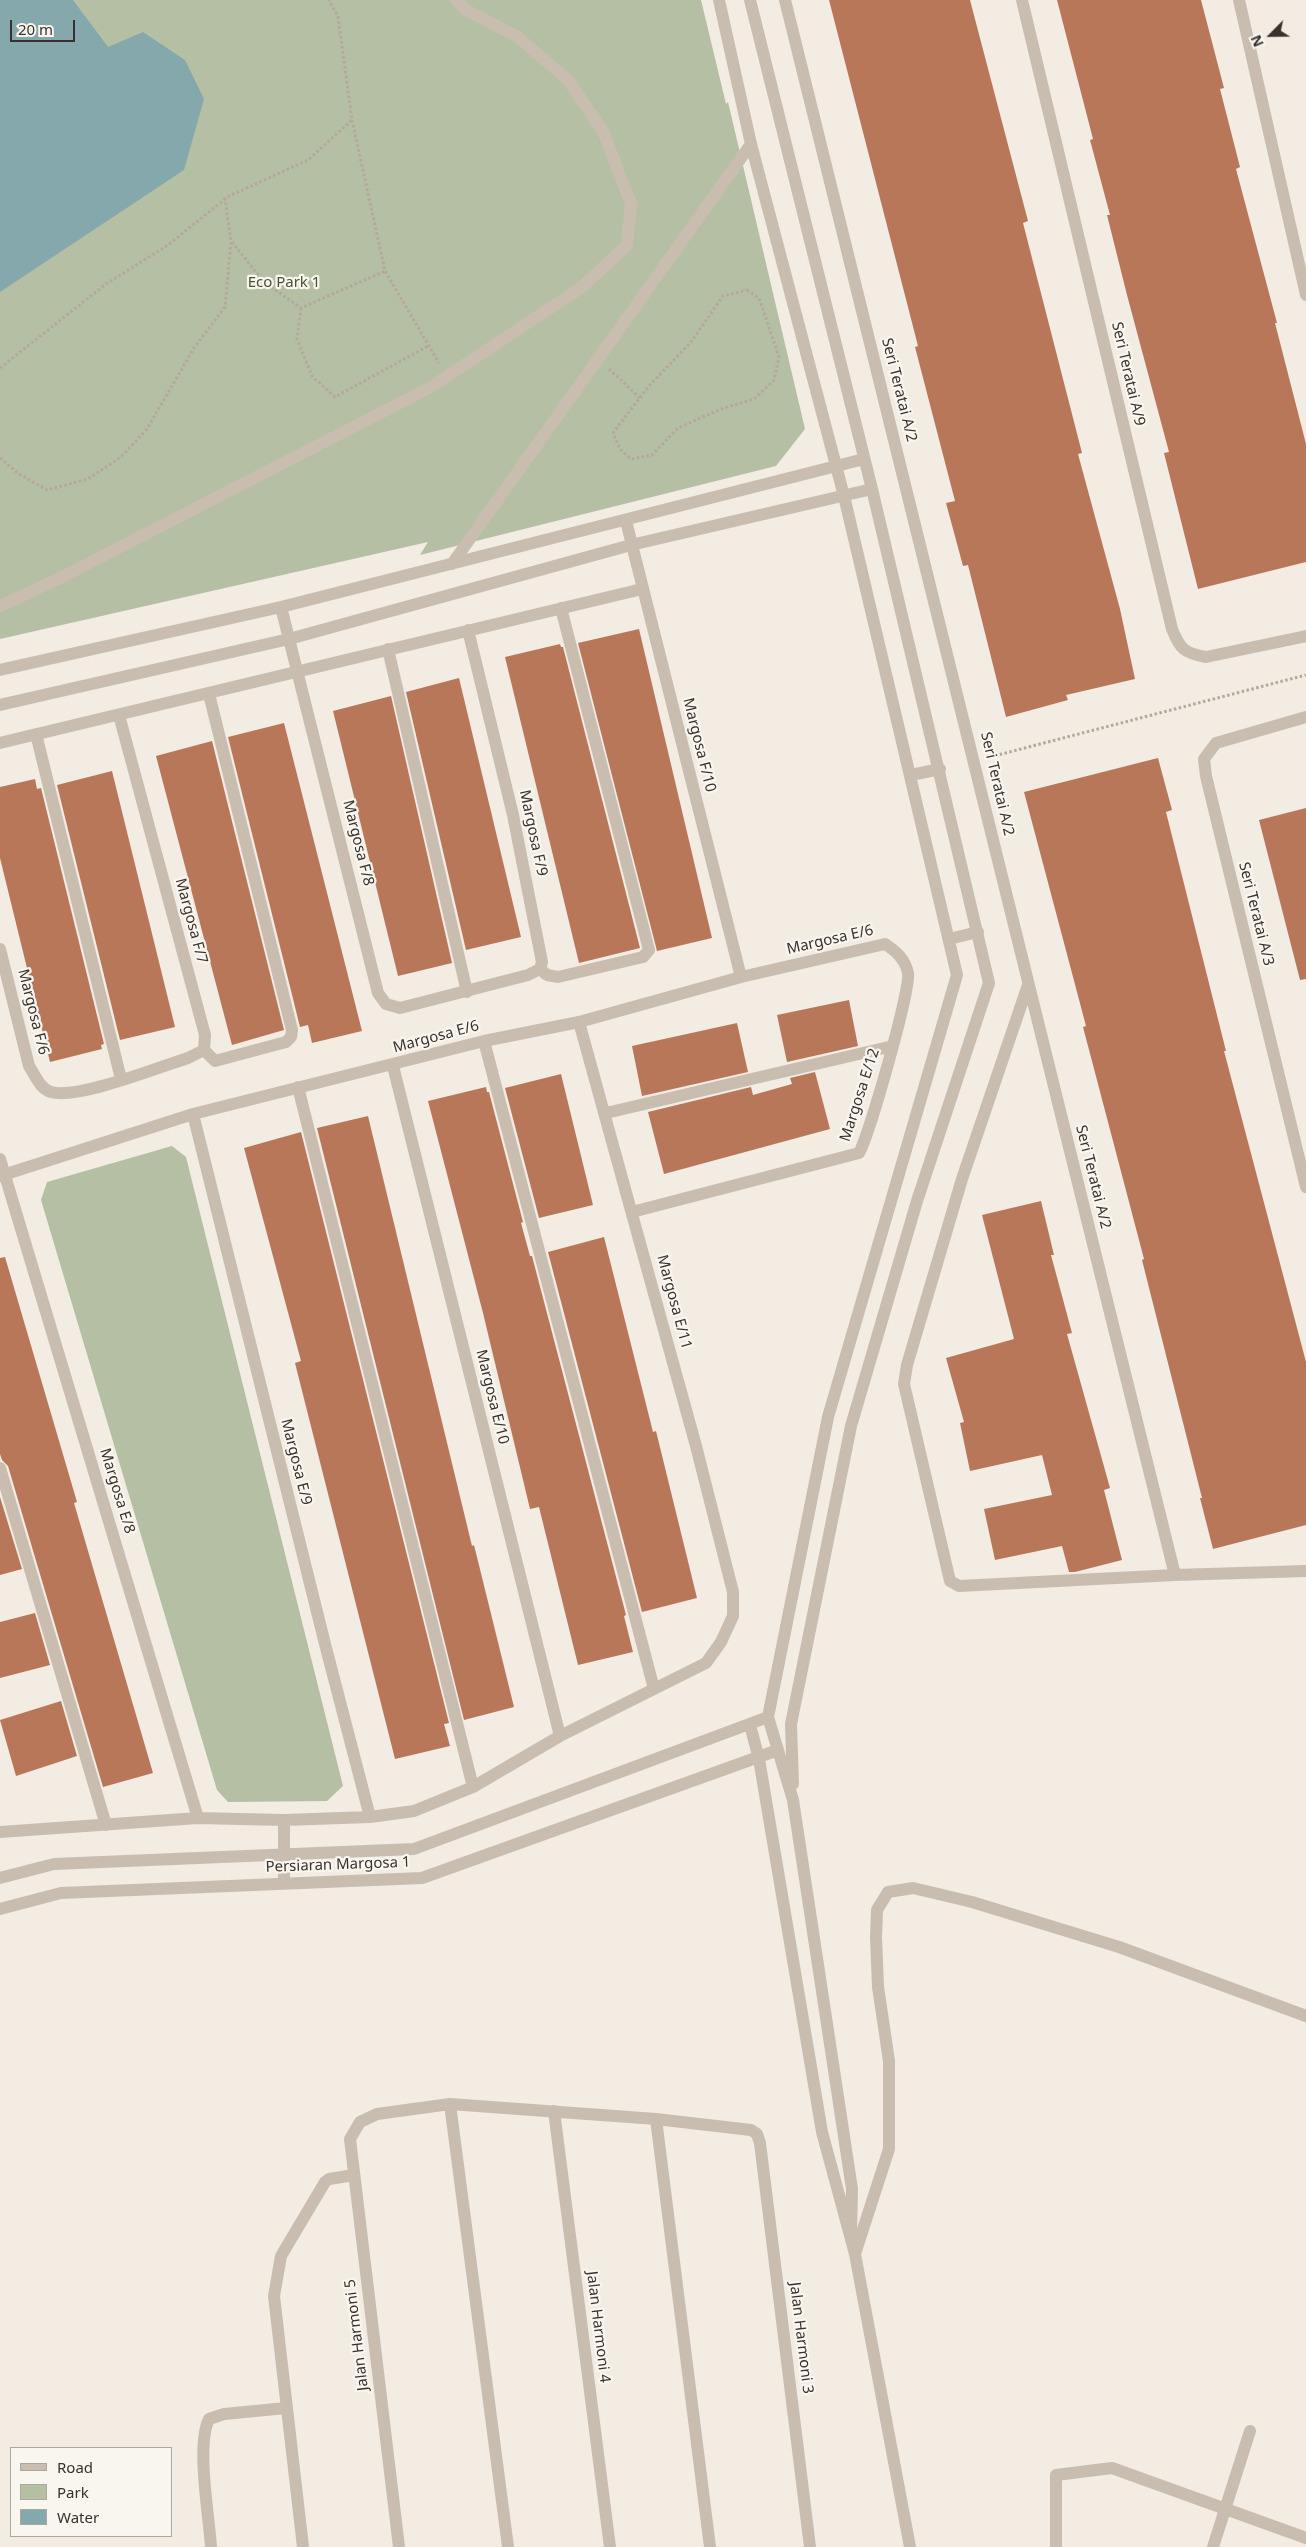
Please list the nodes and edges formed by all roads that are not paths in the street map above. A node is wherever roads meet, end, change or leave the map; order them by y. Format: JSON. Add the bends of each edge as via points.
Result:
{"nodes":[{"id":1,"x":456,"y":0,"type":"edge"},
{"id":2,"x":719,"y":0,"type":"edge"},
{"id":3,"x":750,"y":0,"type":"edge"},
{"id":4,"x":786,"y":0,"type":"edge"},
{"id":5,"x":1022,"y":0,"type":"edge"},
{"id":6,"x":1239,"y":0,"type":"edge"},
{"id":7,"x":751,"y":144,"type":"junction"},
{"id":8,"x":1306,"y":295,"type":"edge"},
{"id":9,"x":864,"y":459,"type":"junction"},
{"id":10,"x":836,"y":467,"type":"junction"},
{"id":11,"x":872,"y":489,"type":"junction"},
{"id":12,"x":844,"y":496,"type":"junction"},
{"id":13,"x":626,"y":521,"type":"junction"},
{"id":14,"x":631,"y":545,"type":"junction"},
{"id":15,"x":452,"y":564,"type":"junction"},
{"id":16,"x":642,"y":589,"type":"junction"},
{"id":17,"x":0,"y":606,"type":"edge"},
{"id":18,"x":281,"y":607,"type":"junction"},
{"id":19,"x":561,"y":608,"type":"junction"},
{"id":20,"x":468,"y":630,"type":"junction"},
{"id":21,"x":1306,"y":636,"type":"edge"},
{"id":22,"x":289,"y":639,"type":"junction"},
{"id":23,"x":388,"y":649,"type":"junction"},
{"id":24,"x":0,"y":670,"type":"edge"},
{"id":25,"x":298,"y":673,"type":"junction"},
{"id":26,"x":209,"y":694,"type":"junction"},
{"id":27,"x":0,"y":704,"type":"edge"},
{"id":28,"x":119,"y":715,"type":"junction"},
{"id":29,"x":1306,"y":717,"type":"edge"},
{"id":30,"x":36,"y":734,"type":"junction"},
{"id":31,"x":0,"y":744,"type":"edge"},
{"id":32,"x":940,"y":769,"type":"junction"},
{"id":33,"x":911,"y":775,"type":"junction"},
{"id":34,"x":978,"y":932,"type":"junction"},
{"id":35,"x":949,"y":939,"type":"junction"},
{"id":36,"x":885,"y":944,"type":"joint"},
{"id":37,"x":0,"y":949,"type":"edge"},
{"id":38,"x":540,"y":969,"type":"junction"},
{"id":39,"x":741,"y":977,"type":"junction"},
{"id":40,"x":1028,"y":985,"type":"junction"},
{"id":41,"x":467,"y":992,"type":"junction"},
{"id":42,"x":579,"y":1022,"type":"junction"},
{"id":43,"x":484,"y":1041,"type":"junction"},
{"id":44,"x":893,"y":1046,"type":"junction"},
{"id":45,"x":204,"y":1050,"type":"junction"},
{"id":46,"x":393,"y":1066,"type":"junction"},
{"id":47,"x":121,"y":1078,"type":"junction"},
{"id":48,"x":298,"y":1087,"type":"junction"},
{"id":49,"x":606,"y":1113,"type":"junction"},
{"id":50,"x":193,"y":1114,"type":"junction"},
{"id":51,"x":0,"y":1159,"type":"edge"},
{"id":52,"x":2,"y":1175,"type":"edge"},
{"id":53,"x":1306,"y":1187,"type":"edge"},
{"id":54,"x":632,"y":1212,"type":"junction"},
{"id":55,"x":0,"y":1468,"type":"edge"},
{"id":56,"x":1306,"y":1571,"type":"edge"},
{"id":57,"x":1175,"y":1575,"type":"junction"},
{"id":58,"x":654,"y":1689,"type":"junction"},
{"id":59,"x":768,"y":1718,"type":"junction"},
{"id":60,"x":792,"y":1724,"type":"junction"},
{"id":61,"x":750,"y":1725,"type":"junction"},
{"id":62,"x":560,"y":1736,"type":"junction"},
{"id":63,"x":778,"y":1750,"type":"junction"},
{"id":64,"x":759,"y":1759,"type":"junction"},
{"id":65,"x":737,"y":1767,"type":"junction"},
{"id":66,"x":473,"y":1787,"type":"junction"},
{"id":67,"x":765,"y":1795,"type":"junction"},
{"id":68,"x":793,"y":1800,"type":"junction"},
{"id":69,"x":370,"y":1817,"type":"junction"},
{"id":70,"x":198,"y":1818,"type":"junction"},
{"id":71,"x":284,"y":1820,"type":"junction"},
{"id":72,"x":106,"y":1825,"type":"junction"},
{"id":73,"x":1,"y":1830,"type":"edge"},
{"id":74,"x":284,"y":1853,"type":"junction"},
{"id":75,"x":0,"y":1878,"type":"edge"},
{"id":76,"x":284,"y":1883,"type":"junction"},
{"id":77,"x":0,"y":1909,"type":"edge"},
{"id":78,"x":1306,"y":2016,"type":"edge"},
{"id":79,"x":450,"y":2104,"type":"junction"},
{"id":80,"x":554,"y":2111,"type":"junction"},
{"id":81,"x":656,"y":2119,"type":"junction"},
{"id":82,"x":354,"y":2174,"type":"junction"},
{"id":83,"x":851,"y":2234,"type":"junction"},
{"id":84,"x":855,"y":2254,"type":"junction"},
{"id":85,"x":286,"y":2408,"type":"junction"},
{"id":86,"x":1250,"y":2431,"type":"dead end"},
{"id":87,"x":1224,"y":2510,"type":"junction"},
{"id":88,"x":1306,"y":2538,"type":"edge"},
{"id":89,"x":211,"y":2547,"type":"edge"},
{"id":90,"x":302,"y":2547,"type":"edge"},
{"id":91,"x":399,"y":2547,"type":"edge"},
{"id":92,"x":508,"y":2547,"type":"edge"},
{"id":93,"x":610,"y":2547,"type":"edge"},
{"id":94,"x":710,"y":2547,"type":"edge"},
{"id":95,"x":810,"y":2547,"type":"edge"},
{"id":96,"x":910,"y":2547,"type":"edge"},
{"id":97,"x":1056,"y":2547,"type":"edge"},
{"id":98,"x":1213,"y":2547,"type":"edge"}],
"edges":[{"from":1,"to":17,"type":"street","via":[[466,10],[518,37],[568,80],[603,132],[631,204],[627,245],[582,287],[431,386]]},
{"from":2,"to":7,"type":"street"},
{"from":3,"to":9,"type":"street"},
{"from":4,"to":40,"type":"street","name":"Seri Teratai A/2"},
{"from":5,"to":21,"type":"street","name":"Seri Teratai A/9","via":[[1172,629],[1179,646],[1191,654],[1206,657]]},
{"from":6,"to":8,"type":"street"},
{"from":7,"to":10,"type":"street"},
{"from":7,"to":15,"type":"street"},
{"from":9,"to":10,"type":"street"},
{"from":9,"to":11,"type":"street"},
{"from":10,"to":12,"type":"street"},
{"from":10,"to":13,"type":"street"},
{"from":11,"to":12,"type":"street"},
{"from":11,"to":32,"type":"street"},
{"from":12,"to":14,"type":"street"},
{"from":12,"to":33,"type":"street"},
{"from":13,"to":14,"type":"street","name":"Margosa F/10"},
{"from":13,"to":15,"type":"street"},
{"from":14,"to":16,"type":"street","name":"Margosa F/10"},
{"from":14,"to":22,"type":"street"},
{"from":15,"to":18,"type":"street"},
{"from":16,"to":19,"type":"street"},
{"from":16,"to":39,"type":"street","name":"Margosa F/10"},
{"from":18,"to":22,"type":"street","name":"Margosa F/8"},
{"from":18,"to":24,"type":"street"},
{"from":19,"to":20,"type":"street"},
{"from":19,"to":38,"type":"street","via":[[649,950],[643,957],[558,977],[547,975]]},
{"from":20,"to":23,"type":"street"},
{"from":20,"to":38,"type":"street","name":"Margosa F/9","via":[[515,824],[542,955]]},
{"from":22,"to":25,"type":"street","name":"Margosa F/8"},
{"from":22,"to":27,"type":"street"},
{"from":23,"to":25,"type":"street"},
{"from":23,"to":41,"type":"street"},
{"from":25,"to":26,"type":"street"},
{"from":25,"to":41,"type":"street","name":"Margosa F/8","via":[[378,993],[386,1004],[400,1008]]},
{"from":26,"to":28,"type":"street"},
{"from":26,"to":45,"type":"street","via":[[292,1030],[286,1042],[215,1061]]},
{"from":28,"to":30,"type":"street"},
{"from":28,"to":45,"type":"street","name":"Margosa F/7","via":[[205,1035]]},
{"from":29,"to":53,"type":"street","name":"Seri Teratai A/3","via":[[1216,743],[1204,759]]},
{"from":30,"to":31,"type":"street"},
{"from":30,"to":47,"type":"street"},
{"from":32,"to":33,"type":"street"},
{"from":32,"to":34,"type":"street"},
{"from":33,"to":35,"type":"street"},
{"from":34,"to":35,"type":"street"},
{"from":34,"to":60,"type":"street","via":[[989,983],[917,1201],[851,1426]]},
{"from":35,"to":59,"type":"street","via":[[957,975],[828,1417]]},
{"from":36,"to":39,"type":"street","name":"Margosa E/6"},
{"from":36,"to":44,"type":"street","name":"Margosa E/12","via":[[904,960],[909,982]]},
{"from":37,"to":47,"type":"street","name":"Margosa F/6","via":[[30,1066],[40,1084],[50,1092],[72,1094]]},
{"from":38,"to":41,"type":"street"},
{"from":39,"to":42,"type":"street","name":"Margosa E/6"},
{"from":40,"to":57,"type":"street","name":"Seri Teratai A/2"},
{"from":40,"to":57,"type":"street","via":[[962,1179],[904,1384],[950,1581],[959,1586]]},
{"from":42,"to":43,"type":"street","name":"Margosa E/6"},
{"from":42,"to":49,"type":"street","name":"Margosa E/11"},
{"from":43,"to":46,"type":"street","name":"Margosa E/6"},
{"from":43,"to":58,"type":"street"},
{"from":44,"to":49,"type":"street"},
{"from":44,"to":54,"type":"street","name":"Margosa E/12","via":[[859,1153]]},
{"from":45,"to":47,"type":"street"},
{"from":46,"to":48,"type":"street","name":"Margosa E/6"},
{"from":46,"to":62,"type":"street","name":"Margosa E/10"},
{"from":48,"to":50,"type":"street","name":"Margosa E/6"},
{"from":48,"to":66,"type":"street"},
{"from":49,"to":54,"type":"street","name":"Margosa E/11"},
{"from":50,"to":52,"type":"street","name":"Margosa E/6"},
{"from":50,"to":69,"type":"street","name":"Margosa E/9"},
{"from":51,"to":52,"type":"street","name":"Margosa E/8"},
{"from":52,"to":70,"type":"street","name":"Margosa E/8"},
{"from":54,"to":58,"type":"street","name":"Margosa E/11","via":[[732,1592],[733,1616],[721,1642],[706,1663]]},
{"from":55,"to":72,"type":"street"},
{"from":56,"to":57,"type":"street"},
{"from":58,"to":62,"type":"street","name":"Margosa E/11"},
{"from":59,"to":61,"type":"street","name":"Persiaran Margosa 1"},
{"from":59,"to":63,"type":"street"},
{"from":60,"to":63,"type":"street"},
{"from":60,"to":68,"type":"street"},
{"from":61,"to":64,"type":"street"},
{"from":61,"to":74,"type":"street","name":"Persiaran Margosa 1","via":[[414,1849]]},
{"from":62,"to":66,"type":"street","name":"Margosa E/11"},
{"from":63,"to":64,"type":"street","name":"Persiaran Margosa 1"},
{"from":63,"to":68,"type":"street"},
{"from":64,"to":65,"type":"street","name":"Persiaran Margosa 1"},
{"from":64,"to":67,"type":"street"},
{"from":65,"to":67,"type":"street","via":[[749,1772]]},
{"from":65,"to":76,"type":"street","name":"Persiaran Margosa 1","via":[[422,1878]]},
{"from":66,"to":69,"type":"street","name":"Margosa E/11","via":[[414,1811]]},
{"from":67,"to":83,"type":"street","via":[[822,2132]]},
{"from":68,"to":83,"type":"street","via":[[852,2189]]},
{"from":69,"to":71,"type":"street","name":"Margosa E/11"},
{"from":70,"to":71,"type":"street","name":"Margosa E/11"},
{"from":70,"to":72,"type":"street","name":"Margosa E/11"},
{"from":71,"to":74,"type":"street"},
{"from":72,"to":73,"type":"street","name":"Margosa E/11"},
{"from":74,"to":75,"type":"street","name":"Persiaran Margosa 1","via":[[54,1864]]},
{"from":74,"to":76,"type":"street"},
{"from":76,"to":77,"type":"street","name":"Persiaran Margosa 1","via":[[61,1893]]},
{"from":78,"to":84,"type":"street","via":[[1119,1948],[972,1902],[913,1888],[888,1892],[877,1910],[876,1937],[878,1987],[889,2061],[889,2149]]},
{"from":79,"to":80,"type":"street"},
{"from":79,"to":82,"type":"street","name":"Jalan Harmoni 5","via":[[377,2114],[360,2122],[350,2139]]},
{"from":79,"to":92,"type":"street"},
{"from":80,"to":81,"type":"street"},
{"from":80,"to":93,"type":"street","name":"Jalan Harmoni 4"},
{"from":81,"to":94,"type":"street"},
{"from":81,"to":95,"type":"street","name":"Jalan Harmoni 3","via":[[751,2130],[757,2134]]},
{"from":82,"to":85,"type":"street","via":[[325,2182],[281,2256],[274,2296]]},
{"from":82,"to":91,"type":"street","name":"Jalan Harmoni 5"},
{"from":83,"to":84,"type":"street"},
{"from":84,"to":96,"type":"street"},
{"from":85,"to":89,"type":"street","via":[[224,2414],[209,2419],[204,2428]]},
{"from":85,"to":90,"type":"street"},
{"from":86,"to":87,"type":"street"},
{"from":87,"to":88,"type":"street"},
{"from":87,"to":97,"type":"street","via":[[1112,2468],[1056,2475]]},
{"from":87,"to":98,"type":"street"}]}
